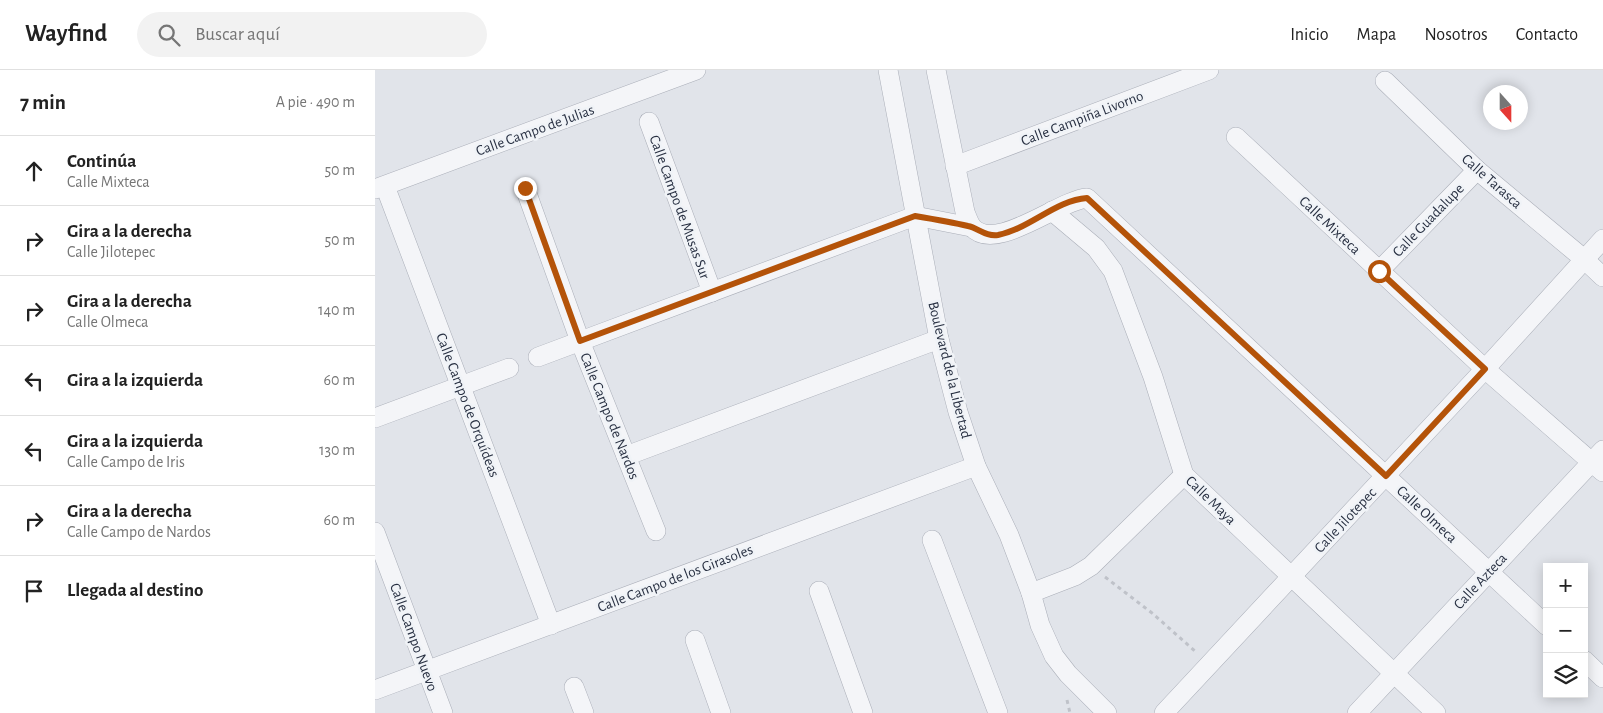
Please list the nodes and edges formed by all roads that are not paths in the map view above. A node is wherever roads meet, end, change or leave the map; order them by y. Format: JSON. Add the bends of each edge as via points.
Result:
{"nodes":[{"id":1,"x":695,"y":70,"type":"edge"},
{"id":2,"x":888,"y":70,"type":"edge"},
{"id":3,"x":936,"y":70,"type":"edge"},
{"id":4,"x":1209,"y":70,"type":"edge"},
{"id":5,"x":1385,"y":82,"type":"dead end"},
{"id":6,"x":649,"y":122,"type":"dead end"},
{"id":7,"x":1236,"y":137,"type":"dead end"},
{"id":8,"x":955,"y":166,"type":"junction"},
{"id":9,"x":1477,"y":170,"type":"junction"},
{"id":10,"x":380,"y":187,"type":"edge"},
{"id":11,"x":525,"y":188,"type":"dead end"},
{"id":12,"x":1052,"y":211,"type":"junction"},
{"id":13,"x":915,"y":216,"type":"junction"},
{"id":14,"x":971,"y":227,"type":"junction"},
{"id":15,"x":1603,"y":239,"type":"edge"},
{"id":16,"x":1584,"y":259,"type":"junction"},
{"id":17,"x":1379,"y":271,"type":"junction"},
{"id":18,"x":1603,"y":277,"type":"edge"},
{"id":19,"x":712,"y":292,"type":"junction"},
{"id":20,"x":939,"y":340,"type":"junction"},
{"id":21,"x":580,"y":341,"type":"junction"},
{"id":22,"x":538,"y":357,"type":"dead end"},
{"id":23,"x":509,"y":368,"type":"dead end"},
{"id":24,"x":1485,"y":369,"type":"junction"},
{"id":25,"x":460,"y":386,"type":"junction"},
{"id":26,"x":375,"y":418,"type":"edge"},
{"id":27,"x":626,"y":456,"type":"junction"},
{"id":28,"x":1599,"y":461,"type":"edge"},
{"id":29,"x":975,"y":466,"type":"junction"},
{"id":30,"x":1184,"y":476,"type":"junction"},
{"id":31,"x":1386,"y":476,"type":"junction"},
{"id":32,"x":656,"y":531,"type":"dead end"},
{"id":33,"x":375,"y":532,"type":"edge"},
{"id":34,"x":932,"y":540,"type":"dead end"},
{"id":35,"x":1489,"y":572,"type":"junction"},
{"id":36,"x":1291,"y":577,"type":"junction"},
{"id":37,"x":819,"y":591,"type":"dead end"},
{"id":38,"x":1031,"y":592,"type":"junction"},
{"id":39,"x":1543,"y":622,"type":"edge"},
{"id":40,"x":551,"y":625,"type":"junction"},
{"id":41,"x":695,"y":640,"type":"dead end"},
{"id":42,"x":1588,"y":664,"type":"edge"},
{"id":43,"x":427,"y":671,"type":"junction"},
{"id":44,"x":1394,"y":674,"type":"junction"},
{"id":45,"x":1603,"y":678,"type":"edge"},
{"id":46,"x":574,"y":687,"type":"dead end"},
{"id":47,"x":375,"y":690,"type":"edge"},
{"id":48,"x":443,"y":713,"type":"edge"},
{"id":49,"x":584,"y":713,"type":"edge"},
{"id":50,"x":721,"y":713,"type":"edge"},
{"id":51,"x":863,"y":713,"type":"edge"},
{"id":52,"x":998,"y":713,"type":"edge"},
{"id":53,"x":1107,"y":713,"type":"edge"},
{"id":54,"x":1165,"y":713,"type":"edge"},
{"id":55,"x":1357,"y":713,"type":"edge"},
{"id":56,"x":1436,"y":713,"type":"edge"}],
"edges":[{"from":1,"to":10,"type":"street","name":"Calle Campo de Julias"},
{"from":2,"to":13,"type":"street","name":"Boulevard de la Libertad"},
{"from":3,"to":8,"type":"street"},
{"from":4,"to":8,"type":"street","name":"Calle Campiña Livorno"},
{"from":5,"to":9,"type":"street","name":"Calle Tarasca"},
{"from":6,"to":19,"type":"street","name":"Calle Campo de Musas Sur"},
{"from":7,"to":17,"type":"street","name":"Calle Mixteca"},
{"from":8,"to":14,"type":"street"},
{"from":9,"to":16,"type":"street","name":"Calle Tarasca"},
{"from":9,"to":17,"type":"street","name":"Calle Guadalupe"},
{"from":10,"to":25,"type":"street","name":"Calle Campo de Orquídeas"},
{"from":11,"to":21,"type":"street","name":"Calle Campo de Nardos"},
{"from":12,"to":14,"type":"street","via":[[996,235]]},
{"from":12,"to":30,"type":"street","name":"Calle Maya","via":[[1096,248],[1113,271],[1153,377]]},
{"from":12,"to":31,"type":"street","name":"Calle Olmeca","via":[[1087,198]]},
{"from":13,"to":14,"type":"street"},
{"from":13,"to":19,"type":"street"},
{"from":13,"to":20,"type":"street","name":"Boulevard de la Libertad"},
{"from":15,"to":16,"type":"street","name":"Calle Jilotepec"},
{"from":16,"to":18,"type":"street","name":"Calle Tarasca"},
{"from":16,"to":24,"type":"street","name":"Calle Jilotepec"},
{"from":17,"to":24,"type":"street","name":"Calle Mixteca"},
{"from":19,"to":21,"type":"street"},
{"from":20,"to":27,"type":"street"},
{"from":20,"to":29,"type":"street","name":"Boulevard de la Libertad"},
{"from":21,"to":22,"type":"street"},
{"from":21,"to":27,"type":"street","name":"Calle Campo de Nardos"},
{"from":23,"to":25,"type":"street"},
{"from":24,"to":28,"type":"street","name":"Calle Mixteca"},
{"from":24,"to":31,"type":"street","name":"Calle Jilotepec"},
{"from":25,"to":26,"type":"street"},
{"from":25,"to":40,"type":"street","name":"Calle Campo de Orquídeas"},
{"from":27,"to":32,"type":"street","name":"Calle Campo de Nardos"},
{"from":28,"to":35,"type":"street","name":"Calle Azteca"},
{"from":29,"to":38,"type":"street","name":"Boulevard de la Libertad","via":[[1009,535]]},
{"from":29,"to":40,"type":"street","name":"Calle Campo de los Girasoles"},
{"from":30,"to":36,"type":"street","name":"Calle Maya"},
{"from":30,"to":38,"type":"street","via":[[1091,566],[1075,576]]},
{"from":31,"to":35,"type":"street","name":"Calle Olmeca"},
{"from":31,"to":36,"type":"street","name":"Calle Jilotepec"},
{"from":33,"to":43,"type":"street","name":"Calle Campo Nuevo"},
{"from":34,"to":52,"type":"street"},
{"from":35,"to":39,"type":"street","name":"Calle Olmeca"},
{"from":35,"to":44,"type":"street","name":"Calle Azteca"},
{"from":36,"to":44,"type":"street","name":"Calle Maya"},
{"from":36,"to":54,"type":"street","name":"Calle Jilotepec"},
{"from":37,"to":51,"type":"street"},
{"from":38,"to":53,"type":"street","name":"Boulevard de la Libertad","via":[[1040,625],[1054,656]]},
{"from":40,"to":43,"type":"street","name":"Calle Campo de los Girasoles"},
{"from":41,"to":50,"type":"street"},
{"from":42,"to":45,"type":"street"},
{"from":43,"to":47,"type":"street","name":"Calle Campo de los Girasoles"},
{"from":43,"to":48,"type":"street","name":"Calle Campo Nuevo"},
{"from":44,"to":55,"type":"street","name":"Calle Azteca"},
{"from":44,"to":56,"type":"street","name":"Calle Maya"},
{"from":46,"to":49,"type":"street"}]}
